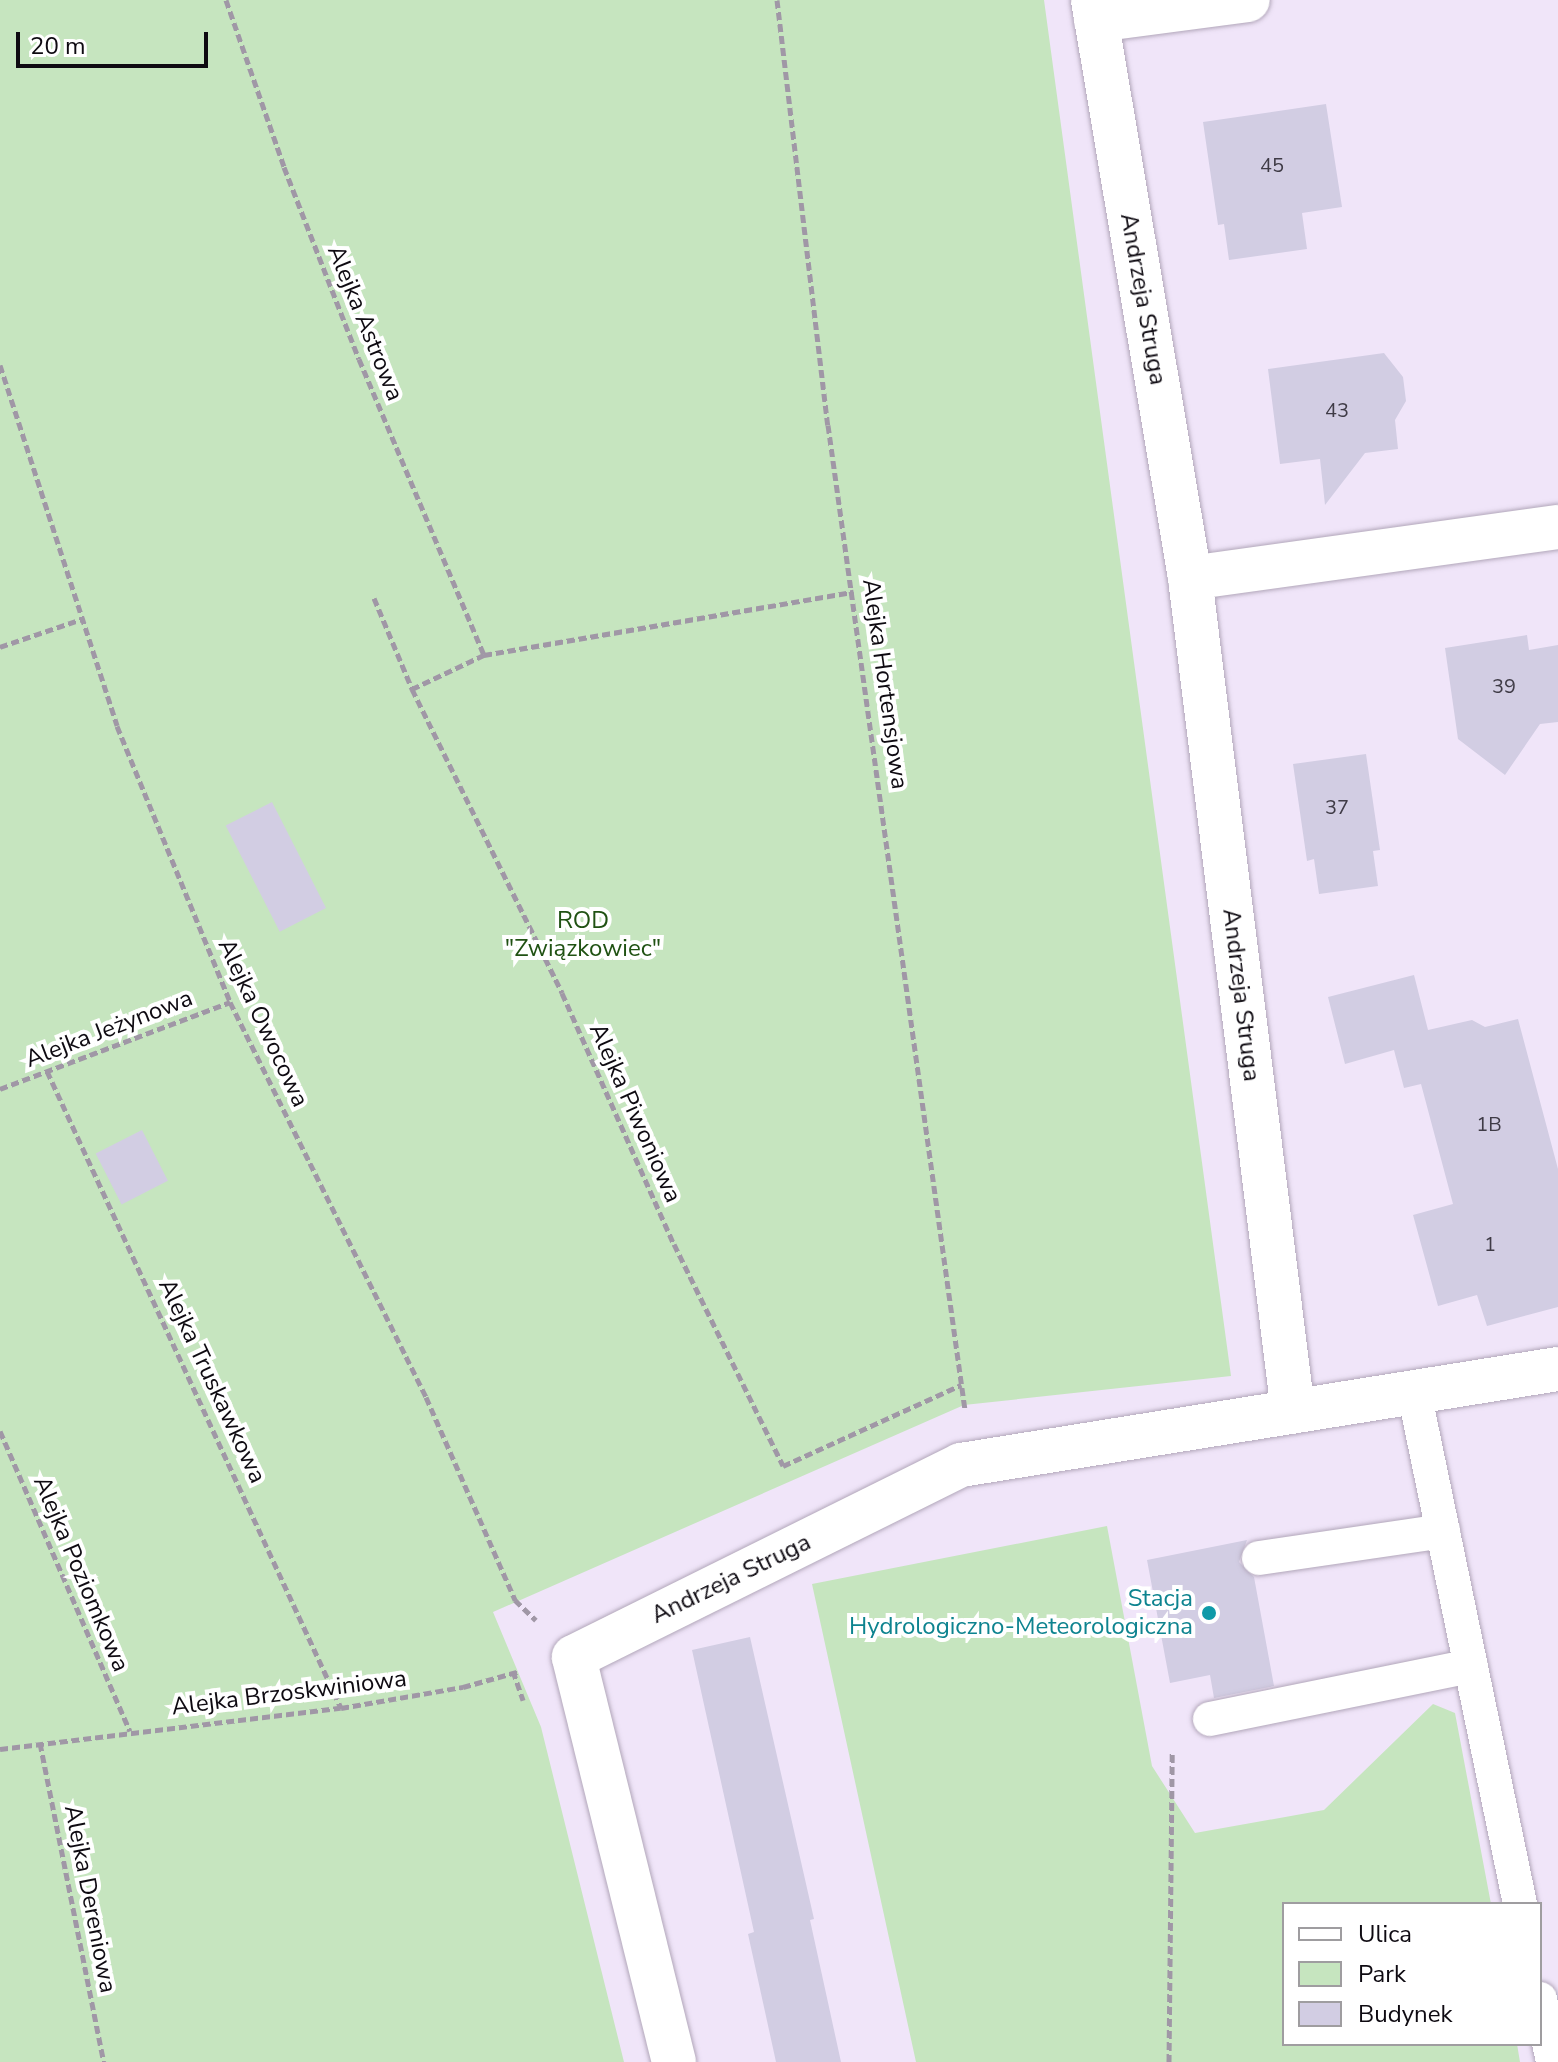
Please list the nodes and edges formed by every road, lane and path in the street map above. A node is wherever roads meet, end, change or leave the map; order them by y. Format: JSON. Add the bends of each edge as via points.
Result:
{"nodes":[{"id":1,"x":226,"y":0,"type":"edge"},
{"id":2,"x":777,"y":0,"type":"edge"},
{"id":3,"x":1248,"y":0,"type":"edge"},
{"id":4,"x":1094,"y":10,"type":"edge"},
{"id":5,"x":0,"y":365,"type":"edge"},
{"id":6,"x":1558,"y":527,"type":"edge"},
{"id":7,"x":1190,"y":578,"type":"junction"},
{"id":8,"x":854,"y":592,"type":"junction"},
{"id":9,"x":374,"y":598,"type":"dead end"},
{"id":10,"x":83,"y":619,"type":"junction"},
{"id":11,"x":0,"y":647,"type":"edge"},
{"id":12,"x":484,"y":655,"type":"junction"},
{"id":13,"x":412,"y":689,"type":"junction"},
{"id":14,"x":230,"y":1002,"type":"junction"},
{"id":15,"x":47,"y":1071,"type":"junction"},
{"id":16,"x":0,"y":1089,"type":"edge"},
{"id":17,"x":1558,"y":1369,"type":"edge"},
{"id":18,"x":960,"y":1373,"type":"dead end"},
{"id":19,"x":961,"y":1385,"type":"dead end"},
{"id":20,"x":1414,"y":1392,"type":"junction"},
{"id":21,"x":1293,"y":1412,"type":"junction"},
{"id":22,"x":0,"y":1431,"type":"edge"},
{"id":23,"x":1443,"y":1531,"type":"junction"},
{"id":24,"x":1259,"y":1558,"type":"dead end"},
{"id":25,"x":1471,"y":1666,"type":"junction"},
{"id":26,"x":577,"y":1668,"type":"junction"},
{"id":27,"x":341,"y":1708,"type":"junction"},
{"id":28,"x":1210,"y":1719,"type":"joint"},
{"id":29,"x":130,"y":1731,"type":"junction"},
{"id":30,"x":40,"y":1743,"type":"junction"},
{"id":31,"x":0,"y":1749,"type":"edge"},
{"id":32,"x":1520,"y":1902,"type":"edge"},
{"id":33,"x":1542,"y":2009,"type":"edge"},
{"id":34,"x":104,"y":2062,"type":"edge"},
{"id":35,"x":674,"y":2062,"type":"edge"},
{"id":36,"x":1169,"y":2062,"type":"edge"},
{"id":37,"x":1553,"y":2062,"type":"edge"}],
"edges":[{"from":1,"to":12,"type":"path","name":"Alejka Astrowa","via":[[307,226]]},
{"from":2,"to":8,"type":"path","name":"Alejka Hortensjowa"},
{"from":3,"to":4,"type":"street","name":"Andrzeja Struga"},
{"from":4,"to":7,"type":"street","name":"Andrzeja Struga"},
{"from":5,"to":10,"type":"path","name":"Alejka Owocowa"},
{"from":6,"to":7,"type":"street"},
{"from":7,"to":21,"type":"street","name":"Andrzeja Struga"},
{"from":8,"to":12,"type":"path"},
{"from":8,"to":18,"type":"path","name":"Alejka Hortensjowa"},
{"from":9,"to":13,"type":"path","name":"Alejka Piwoniowa"},
{"from":10,"to":11,"type":"path"},
{"from":10,"to":14,"type":"path","name":"Alejka Owocowa","via":[[117,726]]},
{"from":12,"to":13,"type":"path"},
{"from":13,"to":19,"type":"path","name":"Alejka Piwoniowa","via":[[562,993],[674,1244],[783,1466]]},
{"from":14,"to":15,"type":"path","name":"Alejka Jeżynowa"},
{"from":14,"to":26,"type":"path","name":"Alejka Owocowa","via":[[426,1397],[515,1600]]},
{"from":15,"to":16,"type":"path","name":"Alejka Jeżynowa"},
{"from":15,"to":27,"type":"path","name":"Alejka Truskawkowa"},
{"from":17,"to":20,"type":"street","name":"Andrzeja Struga"},
{"from":20,"to":21,"type":"street","name":"Andrzeja Struga"},
{"from":20,"to":23,"type":"lane"},
{"from":21,"to":26,"type":"street","name":"Andrzeja Struga","via":[[961,1465]]},
{"from":22,"to":29,"type":"path","name":"Alejka Poziomkowa"},
{"from":23,"to":24,"type":"lane"},
{"from":23,"to":25,"type":"lane"},
{"from":25,"to":28,"type":"lane"},
{"from":25,"to":32,"type":"lane"},
{"from":26,"to":27,"type":"path","name":"Alejka Brzoskwiniowa","via":[[513,1671],[463,1687]]},
{"from":26,"to":35,"type":"street"},
{"from":27,"to":29,"type":"path","name":"Alejka Brzoskwiniowa"},
{"from":28,"to":36,"type":"path","via":[[1172,1725]]},
{"from":29,"to":30,"type":"path","name":"Alejka Brzoskwiniowa"},
{"from":30,"to":31,"type":"path","name":"Alejka Brzoskwiniowa"},
{"from":30,"to":34,"type":"path","name":"Alejka Dereniowa"},
{"from":33,"to":37,"type":"lane"}]}
